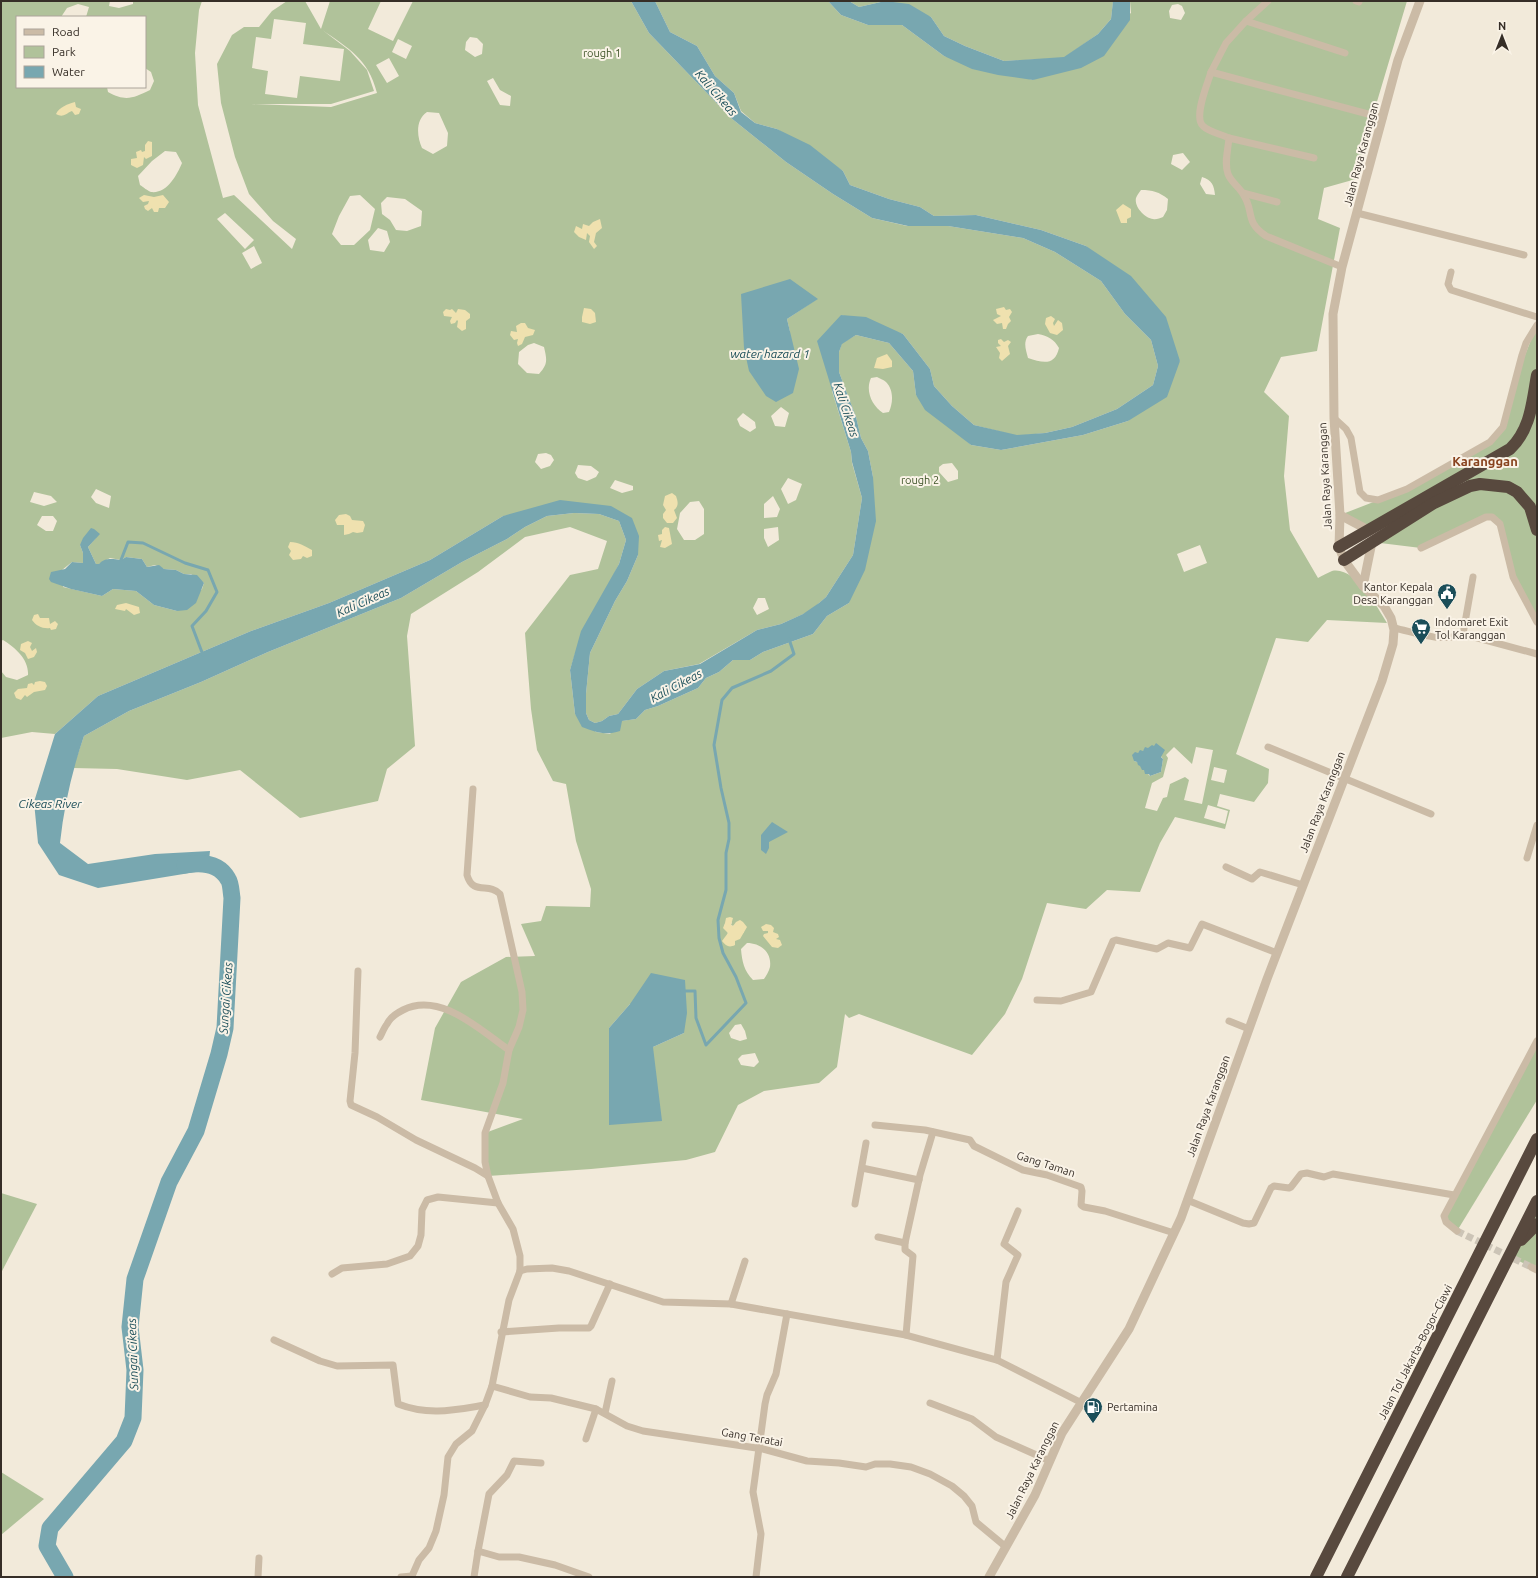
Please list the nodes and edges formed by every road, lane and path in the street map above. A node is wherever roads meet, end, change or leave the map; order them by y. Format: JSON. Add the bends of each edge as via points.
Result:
{"nodes":[{"id":1,"x":1268,"y":1,"type":"edge"},
{"id":2,"x":1420,"y":1,"type":"edge"},
{"id":3,"x":1246,"y":21,"type":"junction"},
{"id":4,"x":1345,"y":53,"type":"dead end"},
{"id":5,"x":1212,"y":72,"type":"junction"},
{"id":6,"x":1383,"y":118,"type":"junction"},
{"id":7,"x":1229,"y":138,"type":"junction"},
{"id":8,"x":1314,"y":158,"type":"dead end"},
{"id":9,"x":1243,"y":193,"type":"junction"},
{"id":10,"x":1277,"y":202,"type":"dead end"},
{"id":11,"x":1357,"y":213,"type":"junction"},
{"id":12,"x":1524,"y":256,"type":"dead end"},
{"id":13,"x":1342,"y":267,"type":"junction"},
{"id":14,"x":1451,"y":272,"type":"dead end"},
{"id":15,"x":1537,"y":317,"type":"edge"},
{"id":16,"x":1537,"y":325,"type":"edge"},
{"id":17,"x":1537,"y":375,"type":"edge"},
{"id":18,"x":1334,"y":418,"type":"junction"},
{"id":19,"x":1340,"y":515,"type":"junction"},
{"id":20,"x":1537,"y":530,"type":"edge"},
{"id":21,"x":1371,"y":536,"type":"junction"},
{"id":22,"x":1339,"y":547,"type":"junction"},
{"id":23,"x":1421,"y":548,"type":"dead end"},
{"id":24,"x":1344,"y":560,"type":"junction"},
{"id":25,"x":1473,"y":577,"type":"dead end"},
{"id":26,"x":1363,"y":586,"type":"junction"},
{"id":27,"x":1537,"y":622,"type":"edge"},
{"id":28,"x":1394,"y":628,"type":"junction"},
{"id":29,"x":1463,"y":634,"type":"junction"},
{"id":30,"x":1537,"y":654,"type":"edge"},
{"id":31,"x":1268,"y":747,"type":"dead end"},
{"id":32,"x":1343,"y":779,"type":"junction"},
{"id":33,"x":473,"y":789,"type":"dead end"},
{"id":34,"x":1431,"y":814,"type":"dead end"},
{"id":35,"x":1537,"y":825,"type":"edge"},
{"id":36,"x":1527,"y":858,"type":"dead end"},
{"id":37,"x":1226,"y":867,"type":"dead end"},
{"id":38,"x":1303,"y":885,"type":"junction"},
{"id":39,"x":1277,"y":953,"type":"junction"},
{"id":40,"x":358,"y":971,"type":"dead end"},
{"id":41,"x":1038,"y":1000,"type":"dead end"},
{"id":42,"x":1229,"y":1021,"type":"dead end"},
{"id":43,"x":1249,"y":1029,"type":"junction"},
{"id":44,"x":380,"y":1037,"type":"dead end"},
{"id":45,"x":1537,"y":1041,"type":"edge"},
{"id":46,"x":509,"y":1050,"type":"junction"},
{"id":47,"x":875,"y":1125,"type":"dead end"},
{"id":48,"x":933,"y":1132,"type":"junction"},
{"id":49,"x":1537,"y":1140,"type":"edge"},
{"id":50,"x":866,"y":1143,"type":"dead end"},
{"id":51,"x":862,"y":1168,"type":"junction"},
{"id":52,"x":488,"y":1176,"type":"junction"},
{"id":53,"x":919,"y":1180,"type":"junction"},
{"id":54,"x":1454,"y":1195,"type":"junction"},
{"id":55,"x":1187,"y":1200,"type":"junction"},
{"id":56,"x":1537,"y":1201,"type":"edge"},
{"id":57,"x":498,"y":1203,"type":"junction"},
{"id":58,"x":855,"y":1204,"type":"dead end"},
{"id":59,"x":1018,"y":1210,"type":"dead end"},
{"id":60,"x":1537,"y":1224,"type":"edge"},
{"id":61,"x":1457,"y":1230,"type":"tunnel mouth"},
{"id":62,"x":1174,"y":1233,"type":"junction"},
{"id":63,"x":878,"y":1237,"type":"dead end"},
{"id":64,"x":905,"y":1244,"type":"junction"},
{"id":65,"x":1511,"y":1251,"type":"junction"},
{"id":66,"x":745,"y":1261,"type":"dead end"},
{"id":67,"x":520,"y":1271,"type":"junction"},
{"id":68,"x":332,"y":1274,"type":"dead end"},
{"id":69,"x":610,"y":1284,"type":"junction"},
{"id":70,"x":731,"y":1304,"type":"junction"},
{"id":71,"x":787,"y":1314,"type":"junction"},
{"id":72,"x":501,"y":1332,"type":"junction"},
{"id":73,"x":906,"y":1335,"type":"junction"},
{"id":74,"x":274,"y":1340,"type":"dead end"},
{"id":75,"x":997,"y":1360,"type":"junction"},
{"id":76,"x":612,"y":1381,"type":"dead end"},
{"id":77,"x":492,"y":1386,"type":"junction"},
{"id":78,"x":930,"y":1403,"type":"dead end"},
{"id":79,"x":1082,"y":1403,"type":"junction"},
{"id":80,"x":485,"y":1405,"type":"junction"},
{"id":81,"x":596,"y":1409,"type":"junction"},
{"id":82,"x":605,"y":1413,"type":"junction"},
{"id":83,"x":586,"y":1439,"type":"dead end"},
{"id":84,"x":758,"y":1448,"type":"junction"},
{"id":85,"x":1050,"y":1461,"type":"junction"},
{"id":86,"x":541,"y":1463,"type":"dead end"},
{"id":87,"x":1006,"y":1547,"type":"junction"},
{"id":88,"x":478,"y":1551,"type":"junction"},
{"id":89,"x":259,"y":1558,"type":"dead end"},
{"id":90,"x":258,"y":1577,"type":"edge"},
{"id":91,"x":401,"y":1577,"type":"edge"},
{"id":92,"x":474,"y":1577,"type":"edge"},
{"id":93,"x":589,"y":1577,"type":"edge"},
{"id":94,"x":756,"y":1577,"type":"edge"},
{"id":95,"x":989,"y":1577,"type":"edge"},
{"id":96,"x":1316,"y":1577,"type":"edge"},
{"id":97,"x":1347,"y":1577,"type":"edge"}],
"edges":[{"from":1,"to":3,"type":"street"},
{"from":2,"to":6,"type":"street","name":"Jalan Raya Karanggan","via":[[1398,60]]},
{"from":3,"to":4,"type":"street"},
{"from":3,"to":5,"type":"street","via":[[1226,44]]},
{"from":5,"to":6,"type":"street"},
{"from":5,"to":7,"type":"street","via":[[1199,121],[1203,127]]},
{"from":6,"to":11,"type":"street","name":"Jalan Raya Karanggan"},
{"from":7,"to":8,"type":"street"},
{"from":7,"to":9,"type":"street","via":[[1226,162],[1228,175]]},
{"from":9,"to":10,"type":"street"},
{"from":9,"to":13,"type":"street","via":[[1248,202],[1252,222],[1266,236]]},
{"from":11,"to":12,"type":"street"},
{"from":11,"to":13,"type":"street","name":"Jalan Raya Karanggan"},
{"from":13,"to":18,"type":"street","name":"Jalan Raya Karanggan","via":[[1333,314]]},
{"from":14,"to":15,"type":"street","via":[[1448,284],[1451,290]]},
{"from":16,"to":18,"type":"street","via":[[1522,355],[1503,427],[1490,442],[1406,489],[1378,500],[1366,498],[1360,492],[1352,438]]},
{"from":17,"to":21,"type":"highway","via":[[1526,429],[1510,449]]},
{"from":18,"to":19,"type":"street","name":"Jalan Raya Karanggan"},
{"from":19,"to":21,"type":"street"},
{"from":19,"to":22,"type":"street","name":"Jalan Raya Karanggan"},
{"from":20,"to":21,"type":"highway","via":[[1530,507],[1517,492],[1508,487],[1480,484],[1434,503]]},
{"from":21,"to":22,"type":"highway"},
{"from":21,"to":24,"type":"highway"},
{"from":21,"to":26,"type":"street"},
{"from":22,"to":24,"type":"street","name":"Jalan Raya Karanggan"},
{"from":23,"to":27,"type":"street","via":[[1486,517],[1492,517],[1500,524],[1513,577]]},
{"from":24,"to":26,"type":"street","name":"Jalan Raya Karanggan"},
{"from":25,"to":29,"type":"street"},
{"from":26,"to":28,"type":"street","name":"Jalan Raya Karanggan","via":[[1384,606]]},
{"from":28,"to":29,"type":"street","via":[[1443,638]]},
{"from":28,"to":32,"type":"street","name":"Jalan Raya Karanggan","via":[[1393,644],[1382,681]]},
{"from":29,"to":30,"type":"street"},
{"from":31,"to":32,"type":"street"},
{"from":32,"to":34,"type":"street"},
{"from":32,"to":38,"type":"street","name":"Jalan Raya Karanggan"},
{"from":33,"to":46,"type":"street","via":[[467,875],[473,886],[494,890],[500,894],[522,992],[523,1010]]},
{"from":35,"to":36,"type":"street"},
{"from":37,"to":38,"type":"street","via":[[1252,879],[1260,872]]},
{"from":38,"to":39,"type":"street","name":"Jalan Raya Karanggan"},
{"from":39,"to":41,"type":"street","via":[[1202,924],[1190,948],[1168,943],[1157,949],[1117,939],[1092,992],[1061,1001]]},
{"from":39,"to":43,"type":"street","name":"Jalan Raya Karanggan"},
{"from":40,"to":52,"type":"street","via":[[351,1105]]},
{"from":42,"to":43,"type":"street"},
{"from":43,"to":55,"type":"street","name":"Jalan Raya Karanggan"},
{"from":44,"to":46,"type":"street","via":[[387,1023],[398,1013],[410,1006],[430,1004],[452,1012]]},
{"from":45,"to":54,"type":"street"},
{"from":46,"to":52,"type":"street","via":[[503,1083],[485,1133],[485,1162]]},
{"from":47,"to":48,"type":"street","name":"Gang Taman"},
{"from":48,"to":53,"type":"street"},
{"from":48,"to":62,"type":"street","name":"Gang Taman","via":[[970,1140],[974,1146],[1018,1168],[1081,1187],[1081,1205],[1084,1207]]},
{"from":49,"to":96,"type":"highway","name":"Jalan Tol Jakarta–Bogor–Ciawi"},
{"from":50,"to":51,"type":"street"},
{"from":51,"to":53,"type":"street"},
{"from":51,"to":58,"type":"street"},
{"from":52,"to":57,"type":"street"},
{"from":53,"to":64,"type":"street"},
{"from":54,"to":55,"type":"street","via":[[1333,1174],[1324,1178],[1307,1173],[1301,1174],[1289,1188],[1271,1188],[1254,1223],[1249,1224]]},
{"from":54,"to":61,"type":"street","via":[[1444,1219]]},
{"from":55,"to":62,"type":"street","name":"Jalan Raya Karanggan"},
{"from":56,"to":65,"type":"highway"},
{"from":57,"to":67,"type":"street","via":[[512,1229],[520,1256]]},
{"from":57,"to":68,"type":"street","via":[[438,1197],[427,1200],[422,1210],[418,1246],[410,1256],[387,1264],[342,1268]]},
{"from":59,"to":75,"type":"street","via":[[1004,1243],[1018,1256],[1006,1282]]},
{"from":60,"to":65,"type":"highway"},
{"from":62,"to":79,"type":"street","name":"Jalan Raya Karanggan","via":[[1129,1329]]},
{"from":63,"to":64,"type":"street"},
{"from":64,"to":73,"type":"street","via":[[904,1250],[913,1256]]},
{"from":65,"to":97,"type":"highway"},
{"from":66,"to":70,"type":"street"},
{"from":67,"to":69,"type":"street","via":[[552,1268]]},
{"from":67,"to":72,"type":"street"},
{"from":69,"to":70,"type":"street","via":[[663,1302]]},
{"from":69,"to":72,"type":"street","via":[[590,1327]]},
{"from":70,"to":71,"type":"street"},
{"from":71,"to":73,"type":"street"},
{"from":71,"to":84,"type":"street","via":[[776,1374],[765,1404]]},
{"from":72,"to":77,"type":"street"},
{"from":73,"to":75,"type":"street"},
{"from":74,"to":80,"type":"street","via":[[337,1366],[393,1366],[398,1404],[408,1408],[431,1412]]},
{"from":75,"to":79,"type":"street"},
{"from":76,"to":82,"type":"street"},
{"from":77,"to":80,"type":"street"},
{"from":77,"to":81,"type":"street","name":"Gang Teratai","via":[[530,1397],[551,1398]]},
{"from":78,"to":85,"type":"street","via":[[972,1419],[996,1437]]},
{"from":79,"to":85,"type":"street","name":"Jalan Raya Karanggan","via":[[1062,1433]]},
{"from":80,"to":91,"type":"street","via":[[472,1431],[456,1444],[447,1460],[442,1506],[429,1548],[419,1560],[412,1576]]},
{"from":81,"to":82,"type":"street","name":"Gang Teratai"},
{"from":81,"to":83,"type":"street"},
{"from":82,"to":84,"type":"street","name":"Gang Teratai","via":[[627,1426],[643,1431]]},
{"from":84,"to":87,"type":"street","name":"Gang Teratai","via":[[807,1461],[866,1467],[890,1464],[924,1472],[952,1486],[964,1496],[972,1506],[976,1522]]},
{"from":84,"to":94,"type":"street","via":[[753,1492],[761,1534]]},
{"from":85,"to":87,"type":"street","name":"Jalan Raya Karanggan","via":[[1035,1495]]},
{"from":86,"to":88,"type":"street","via":[[514,1461],[507,1475],[489,1494]]},
{"from":87,"to":95,"type":"street","name":"Jalan Raya Karanggan"},
{"from":88,"to":92,"type":"street"},
{"from":88,"to":93,"type":"street","via":[[499,1557],[519,1557],[555,1565]]},
{"from":89,"to":90,"type":"street"}]}
